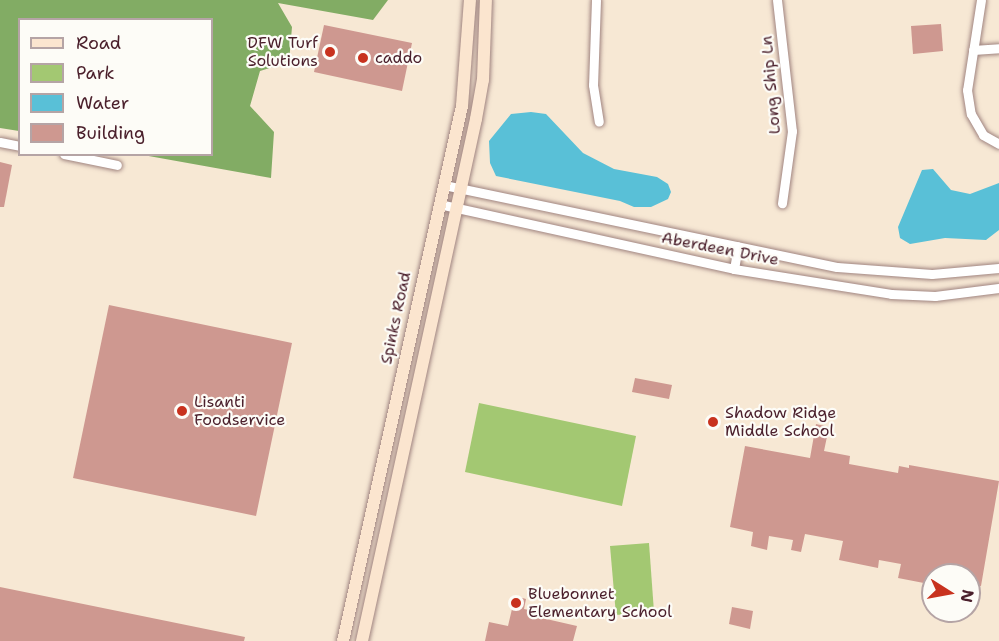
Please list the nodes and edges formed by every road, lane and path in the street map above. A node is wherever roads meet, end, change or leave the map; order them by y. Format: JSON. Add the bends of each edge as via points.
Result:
{"nodes":[{"id":1,"x":470,"y":0,"type":"edge"},
{"id":2,"x":486,"y":0,"type":"edge"},
{"id":3,"x":596,"y":0,"type":"edge"},
{"id":4,"x":777,"y":0,"type":"edge"},
{"id":5,"x":981,"y":0,"type":"edge"},
{"id":6,"x":999,"y":48,"type":"edge"},
{"id":7,"x":973,"y":50,"type":"junction"},
{"id":8,"x":599,"y":122,"type":"dead end"},
{"id":9,"x":0,"y":142,"type":"edge"},
{"id":10,"x":999,"y":144,"type":"edge"},
{"id":11,"x":18,"y":146,"type":"edge"},
{"id":12,"x":74,"y":156,"type":"edge"},
{"id":13,"x":117,"y":165,"type":"dead end"},
{"id":14,"x":444,"y":185,"type":"junction"},
{"id":15,"x":461,"y":188,"type":"junction"},
{"id":16,"x":782,"y":203,"type":"dead end"},
{"id":17,"x":439,"y":204,"type":"junction"},
{"id":18,"x":457,"y":208,"type":"junction"},
{"id":19,"x":738,"y":246,"type":"junction"},
{"id":20,"x":749,"y":249,"type":"junction"},
{"id":21,"x":999,"y":268,"type":"edge"},
{"id":22,"x":734,"y":269,"type":"junction"},
{"id":23,"x":746,"y":270,"type":"junction"},
{"id":24,"x":999,"y":288,"type":"edge"},
{"id":25,"x":374,"y":498,"type":"junction"},
{"id":26,"x":393,"y":503,"type":"junction"},
{"id":27,"x":343,"y":641,"type":"edge"},
{"id":28,"x":362,"y":641,"type":"edge"}],
"edges":[{"from":1,"to":14,"type":"main road","name":"Spinks Road","via":[[466,81]]},
{"from":2,"to":15,"type":"main road","via":[[483,80]]},
{"from":3,"to":8,"type":"street","via":[[593,86]]},
{"from":4,"to":16,"type":"street","name":"Long Ship Ln","via":[[792,131]]},
{"from":5,"to":7,"type":"street"},
{"from":6,"to":7,"type":"street"},
{"from":7,"to":10,"type":"street","via":[[967,90],[971,114],[983,135]]},
{"from":9,"to":11,"type":"street"},
{"from":12,"to":13,"type":"street"},
{"from":14,"to":15,"type":"street","name":"Aberdeen Drive"},
{"from":14,"to":17,"type":"main road","name":"Spinks Road"},
{"from":15,"to":18,"type":"main road"},
{"from":15,"to":19,"type":"street","name":"Aberdeen Drive"},
{"from":17,"to":18,"type":"street","name":"Aberdeen Drive"},
{"from":17,"to":25,"type":"main road","name":"Spinks Road"},
{"from":18,"to":22,"type":"street","name":"Aberdeen Drive"},
{"from":18,"to":26,"type":"main road"},
{"from":19,"to":20,"type":"street","name":"Aberdeen Drive"},
{"from":19,"to":22,"type":"street"},
{"from":20,"to":21,"type":"street","name":"Aberdeen Drive","via":[[880,273],[932,274]]},
{"from":20,"to":23,"type":"street"},
{"from":22,"to":23,"type":"street","name":"Aberdeen Drive"},
{"from":23,"to":24,"type":"street","name":"Aberdeen Drive","via":[[891,294],[935,296]]},
{"from":25,"to":26,"type":"main road"},
{"from":25,"to":27,"type":"main road","name":"Spinks Road"},
{"from":26,"to":28,"type":"main road"}]}
